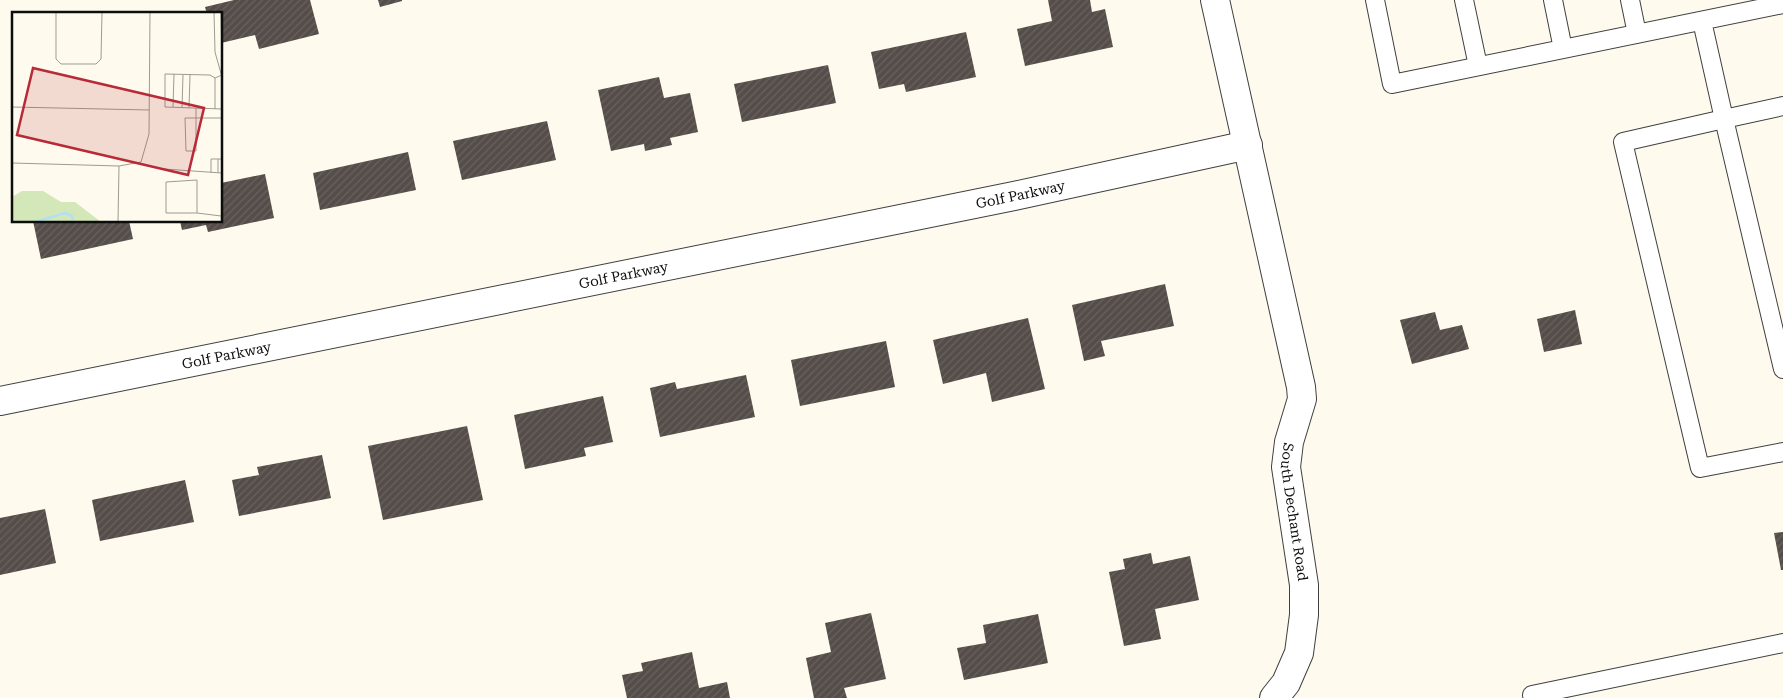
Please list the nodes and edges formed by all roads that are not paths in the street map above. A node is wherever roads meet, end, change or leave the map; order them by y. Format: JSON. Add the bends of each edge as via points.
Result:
{"nodes":[{"id":1,"x":1215,"y":0,"type":"edge"},
{"id":2,"x":1375,"y":0,"type":"edge"},
{"id":3,"x":1464,"y":0,"type":"edge"},
{"id":4,"x":1553,"y":0,"type":"edge"},
{"id":5,"x":1630,"y":0,"type":"edge"},
{"id":6,"x":1783,"y":4,"type":"edge"},
{"id":7,"x":1702,"y":21,"type":"junction"},
{"id":8,"x":1637,"y":34,"type":"junction"},
{"id":9,"x":1563,"y":49,"type":"junction"},
{"id":10,"x":1478,"y":66,"type":"junction"},
{"id":11,"x":1783,"y":106,"type":"edge"},
{"id":12,"x":1724,"y":119,"type":"junction"},
{"id":13,"x":1248,"y":145,"type":"junction"},
{"id":14,"x":1783,"y":369,"type":"edge"},
{"id":15,"x":0,"y":401,"type":"edge"},
{"id":16,"x":1783,"y":452,"type":"edge"},
{"id":17,"x":1783,"y":643,"type":"edge"},
{"id":18,"x":1532,"y":695,"type":"dead end"},
{"id":19,"x":1274,"y":698,"type":"edge"}],
"edges":[{"from":1,"to":13,"type":"street","name":"South Dechant Road"},
{"from":2,"to":10,"type":"lane","via":[[1392,84]]},
{"from":3,"to":10,"type":"lane"},
{"from":4,"to":9,"type":"lane"},
{"from":5,"to":8,"type":"lane"},
{"from":6,"to":7,"type":"lane"},
{"from":7,"to":8,"type":"lane"},
{"from":7,"to":12,"type":"lane"},
{"from":8,"to":9,"type":"lane"},
{"from":9,"to":10,"type":"lane"},
{"from":11,"to":12,"type":"lane"},
{"from":12,"to":14,"type":"lane"},
{"from":12,"to":16,"type":"lane","via":[[1623,142],[1700,468]]},
{"from":13,"to":15,"type":"street","name":"Golf Parkway","via":[[1014,196]]},
{"from":13,"to":19,"type":"street","name":"South Dechant Road","via":[[1302,393],[1286,467],[1304,585],[1304,615],[1299,653],[1286,683]]},
{"from":17,"to":18,"type":"lane"}]}
